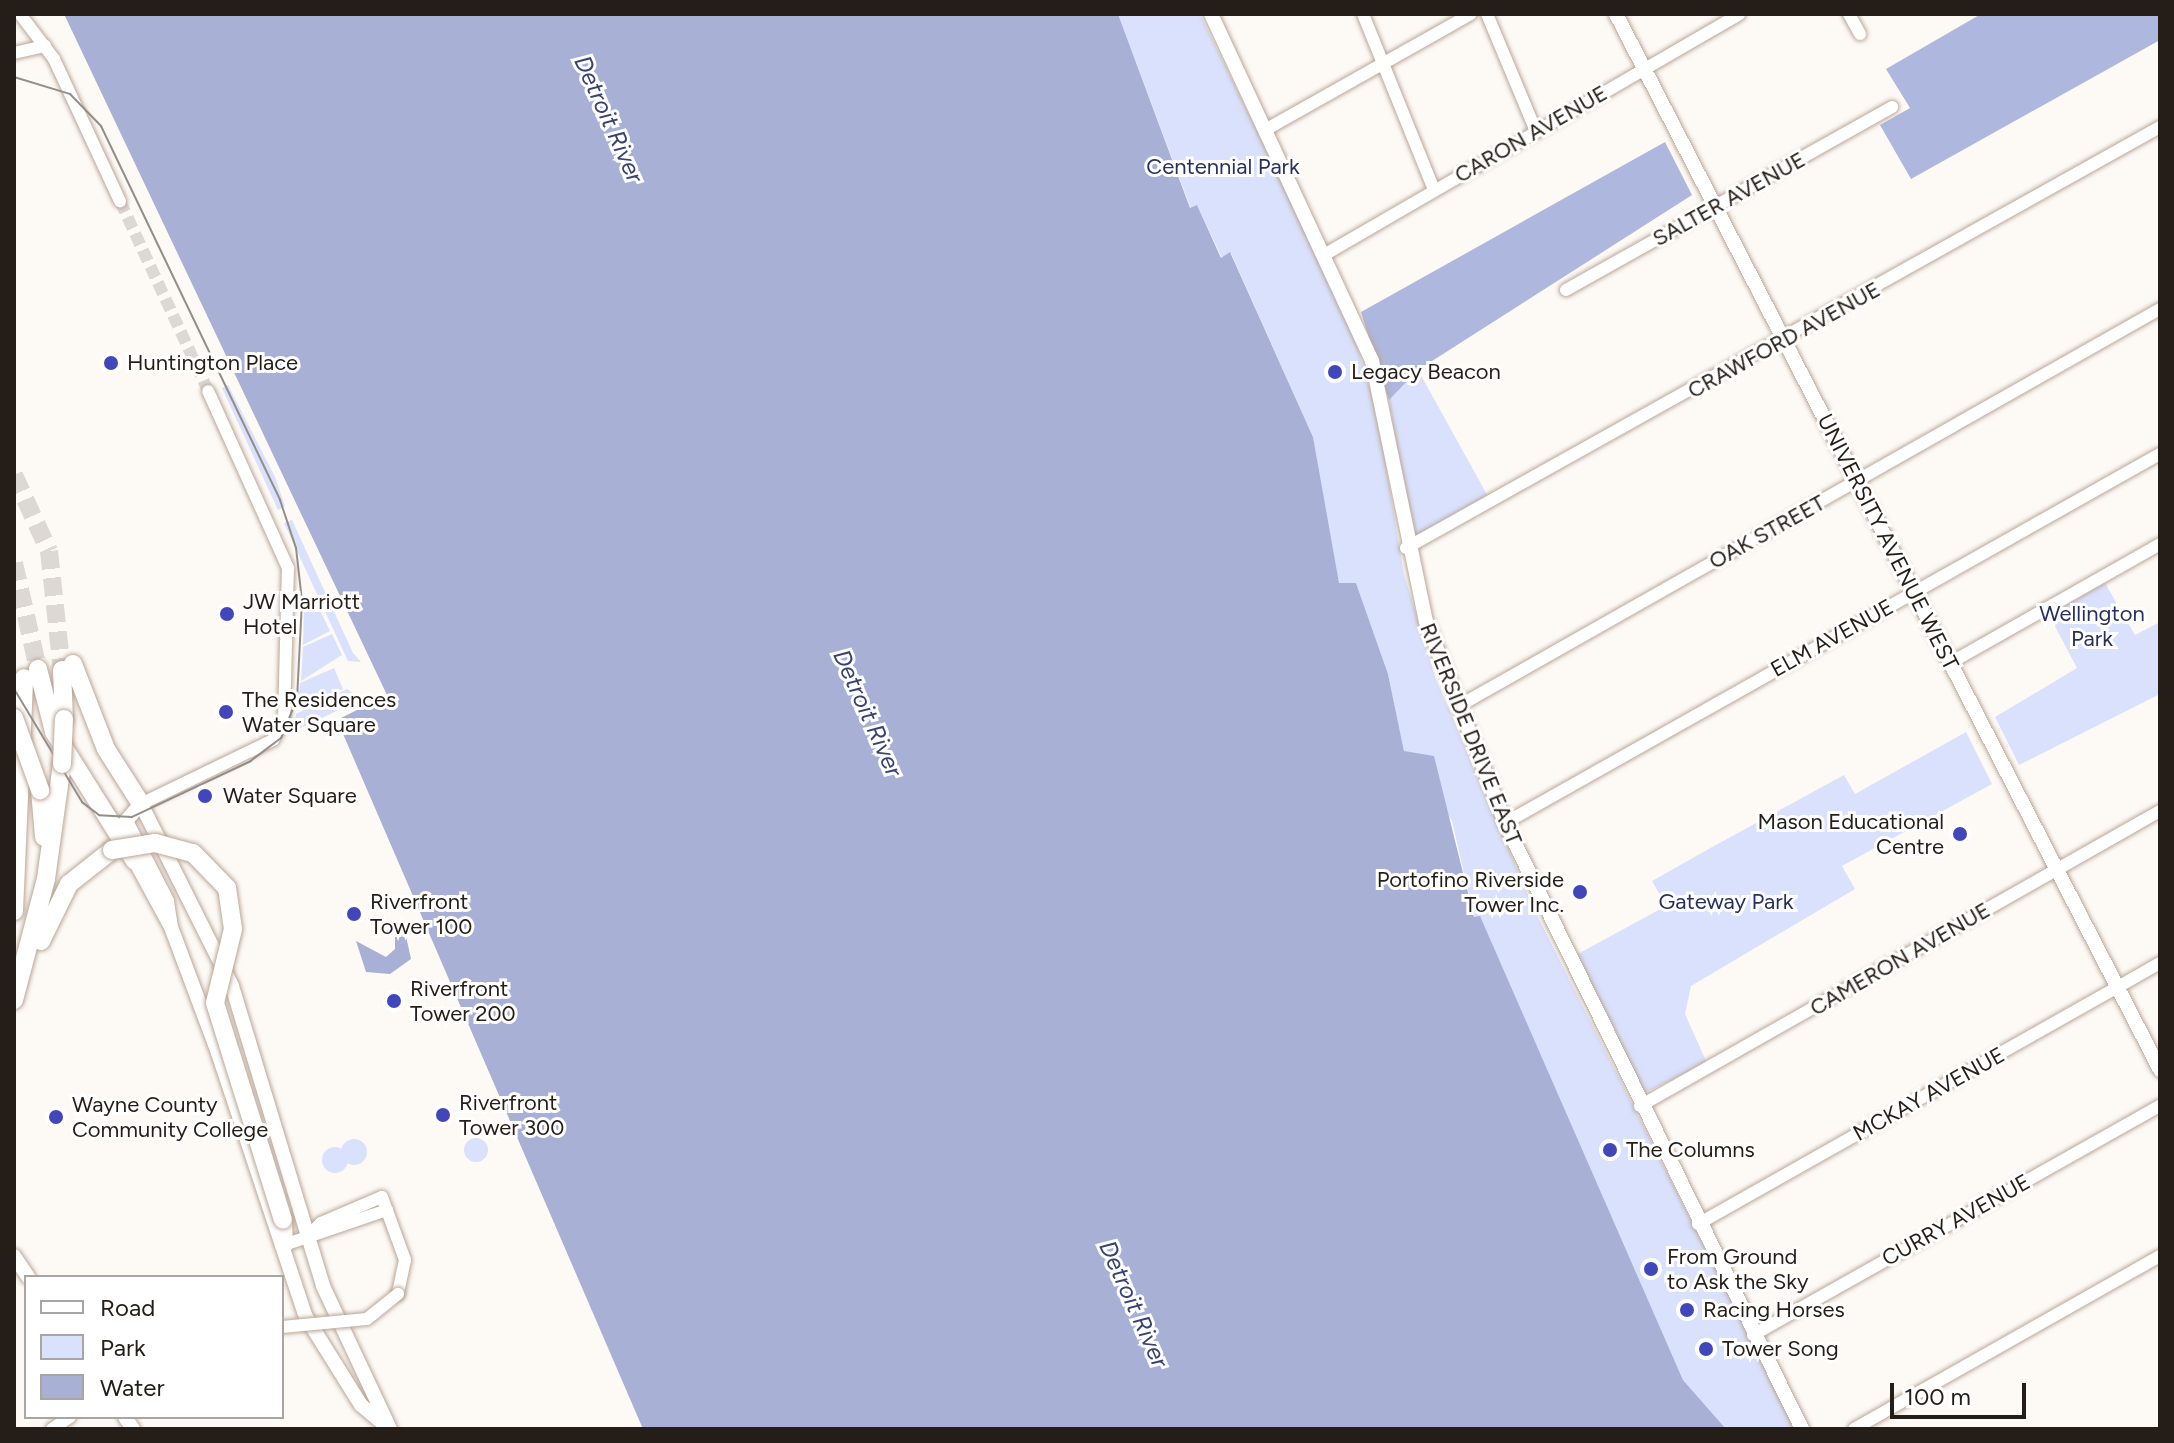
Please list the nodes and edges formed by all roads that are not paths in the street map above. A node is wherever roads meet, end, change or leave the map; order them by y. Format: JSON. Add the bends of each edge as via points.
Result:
{"nodes":[{"id":1,"x":20,"y":14,"type":"edge"},
{"id":2,"x":1211,"y":14,"type":"edge"},
{"id":3,"x":1363,"y":14,"type":"edge"},
{"id":4,"x":1471,"y":14,"type":"edge"},
{"id":5,"x":1487,"y":14,"type":"edge"},
{"id":6,"x":1616,"y":14,"type":"edge"},
{"id":7,"x":1739,"y":14,"type":"edge"},
{"id":8,"x":1849,"y":14,"type":"edge"},
{"id":9,"x":1860,"y":34,"type":"dead end"},
{"id":10,"x":45,"y":46,"type":"junction"},
{"id":11,"x":14,"y":53,"type":"edge"},
{"id":12,"x":1383,"y":63,"type":"junction"},
{"id":13,"x":1644,"y":68,"type":"junction"},
{"id":14,"x":1892,"y":107,"type":"dead end"},
{"id":15,"x":2160,"y":127,"type":"edge"},
{"id":16,"x":1265,"y":130,"type":"junction"},
{"id":17,"x":1536,"y":131,"type":"junction"},
{"id":18,"x":1434,"y":190,"type":"junction"},
{"id":19,"x":120,"y":201,"type":"tunnel mouth"},
{"id":20,"x":1716,"y":206,"type":"junction"},
{"id":21,"x":1324,"y":255,"type":"junction"},
{"id":22,"x":1566,"y":290,"type":"dead end"},
{"id":23,"x":2160,"y":309,"type":"edge"},
{"id":24,"x":1784,"y":340,"type":"junction"},
{"id":25,"x":208,"y":391,"type":"tunnel mouth"},
{"id":26,"x":2160,"y":454,"type":"edge"},
{"id":27,"x":1856,"y":481,"type":"junction"},
{"id":28,"x":2160,"y":544,"type":"edge"},
{"id":29,"x":1406,"y":548,"type":"junction"},
{"id":30,"x":1914,"y":592,"type":"junction"},
{"id":31,"x":1950,"y":663,"type":"junction"},
{"id":32,"x":1457,"y":707,"type":"junction"},
{"id":33,"x":14,"y":718,"type":"edge"},
{"id":34,"x":141,"y":804,"type":"junction"},
{"id":35,"x":2160,"y":811,"type":"edge"},
{"id":36,"x":1505,"y":823,"type":"junction"},
{"id":37,"x":135,"y":861,"type":"joint"},
{"id":38,"x":2057,"y":870,"type":"junction"},
{"id":39,"x":14,"y":911,"type":"edge"},
{"id":40,"x":171,"y":927,"type":"junction"},
{"id":41,"x":2160,"y":963,"type":"edge"},
{"id":42,"x":18,"y":980,"type":"edge"},
{"id":43,"x":2117,"y":987,"type":"junction"},
{"id":44,"x":14,"y":1000,"type":"edge"},
{"id":45,"x":2160,"y":1070,"type":"edge"},
{"id":46,"x":1640,"y":1106,"type":"junction"},
{"id":47,"x":2160,"y":1106,"type":"edge"},
{"id":48,"x":1698,"y":1224,"type":"junction"},
{"id":49,"x":308,"y":1236,"type":"junction"},
{"id":50,"x":284,"y":1245,"type":"junction"},
{"id":51,"x":14,"y":1256,"type":"edge"},
{"id":52,"x":2160,"y":1256,"type":"edge"},
{"id":53,"x":289,"y":1271,"type":"junction"},
{"id":54,"x":27,"y":1275,"type":"edge"},
{"id":55,"x":336,"y":1319,"type":"junction"},
{"id":56,"x":284,"y":1327,"type":"edge"},
{"id":57,"x":1753,"y":1335,"type":"junction"},
{"id":58,"x":389,"y":1429,"type":"edge"},
{"id":59,"x":1802,"y":1429,"type":"edge"},
{"id":60,"x":1854,"y":1429,"type":"edge"}],
"edges":[{"from":1,"to":10,"type":"street"},
{"from":2,"to":16,"type":"main road","name":"RIVERSIDE DRIVE EAST"},
{"from":3,"to":12,"type":"street"},
{"from":4,"to":12,"type":"street"},
{"from":5,"to":17,"type":"street"},
{"from":6,"to":13,"type":"main road","name":"UNIVERSITY AVENUE WEST"},
{"from":7,"to":13,"type":"street","name":"CARON AVENUE"},
{"from":8,"to":9,"type":"street"},
{"from":10,"to":11,"type":"street"},
{"from":10,"to":19,"type":"street"},
{"from":12,"to":16,"type":"street"},
{"from":12,"to":18,"type":"street"},
{"from":13,"to":17,"type":"street","name":"CARON AVENUE"},
{"from":13,"to":20,"type":"main road","name":"UNIVERSITY AVENUE WEST"},
{"from":14,"to":20,"type":"street","name":"SALTER AVENUE"},
{"from":15,"to":24,"type":"street","name":"CRAWFORD AVENUE"},
{"from":16,"to":21,"type":"main road","name":"RIVERSIDE DRIVE EAST"},
{"from":17,"to":18,"type":"street","name":"CARON AVENUE"},
{"from":18,"to":21,"type":"street","name":"CARON AVENUE"},
{"from":20,"to":22,"type":"street","name":"SALTER AVENUE"},
{"from":20,"to":24,"type":"main road","name":"UNIVERSITY AVENUE WEST"},
{"from":21,"to":29,"type":"main road","name":"RIVERSIDE DRIVE EAST","via":[[1372,361]]},
{"from":23,"to":27,"type":"street","name":"OAK STREET"},
{"from":24,"to":27,"type":"main road","name":"UNIVERSITY AVENUE WEST"},
{"from":24,"to":29,"type":"street","name":"CRAWFORD AVENUE"},
{"from":25,"to":34,"type":"street","via":[[288,568],[284,720],[270,741]]},
{"from":26,"to":30,"type":"street","name":"ELM AVENUE"},
{"from":27,"to":30,"type":"main road","name":"UNIVERSITY AVENUE WEST"},
{"from":27,"to":32,"type":"street","name":"OAK STREET"},
{"from":28,"to":31,"type":"street"},
{"from":29,"to":32,"type":"main road","name":"RIVERSIDE DRIVE EAST"},
{"from":30,"to":31,"type":"main road","name":"UNIVERSITY AVENUE WEST"},
{"from":30,"to":36,"type":"street","name":"ELM AVENUE"},
{"from":31,"to":38,"type":"main road","name":"UNIVERSITY AVENUE WEST"},
{"from":32,"to":36,"type":"main road","name":"RIVERSIDE DRIVE EAST"},
{"from":33,"to":42,"type":"highway","bridge":true,"via":[[40,790],[43,849]]},
{"from":34,"to":40,"type":"main road","via":[[126,821],[167,901]]},
{"from":34,"to":42,"type":"highway","bridge":true,"via":[[106,749],[68,667],[62,764]]},
{"from":34,"to":49,"type":"main road","via":[[232,986]]},
{"from":35,"to":38,"type":"street","name":"CAMERON AVENUE"},
{"from":36,"to":46,"type":"main road","name":"RIVERSIDE DRIVE EAST"},
{"from":37,"to":39,"type":"highway","via":[[54,732],[31,674]]},
{"from":37,"to":40,"type":"main road"},
{"from":38,"to":43,"type":"main road","name":"UNIVERSITY AVENUE WEST"},
{"from":38,"to":46,"type":"street","name":"CAMERON AVENUE"},
{"from":40,"to":50,"type":"main road"},
{"from":41,"to":43,"type":"street","name":"MCKAY AVENUE"},
{"from":42,"to":44,"type":"highway"},
{"from":42,"to":50,"type":"highway","bridge":true,"via":[[69,884],[112,850],[155,843],[193,853],[227,888],[233,929],[215,1003],[283,1220]]},
{"from":43,"to":45,"type":"main road","name":"UNIVERSITY AVENUE WEST"},
{"from":43,"to":48,"type":"street","name":"MCKAY AVENUE"},
{"from":46,"to":48,"type":"main road","name":"RIVERSIDE DRIVE EAST"},
{"from":47,"to":57,"type":"street","name":"CURRY AVENUE"},
{"from":48,"to":57,"type":"main road","name":"RIVERSIDE DRIVE EAST"},
{"from":49,"to":50,"type":"street"},
{"from":49,"to":55,"type":"main road"},
{"from":49,"to":56,"type":"street","bridge":true,"via":[[321,1223],[384,1203],[405,1260],[398,1294],[367,1319]]},
{"from":50,"to":53,"type":"main road"},
{"from":51,"to":54,"type":"main road"},
{"from":52,"to":60,"type":"street"},
{"from":53,"to":55,"type":"main road","via":[[328,1336],[337,1334]]},
{"from":53,"to":58,"type":"main road","via":[[329,1361]]},
{"from":55,"to":58,"type":"main road"},
{"from":57,"to":59,"type":"main road","name":"RIVERSIDE DRIVE EAST"}]}
